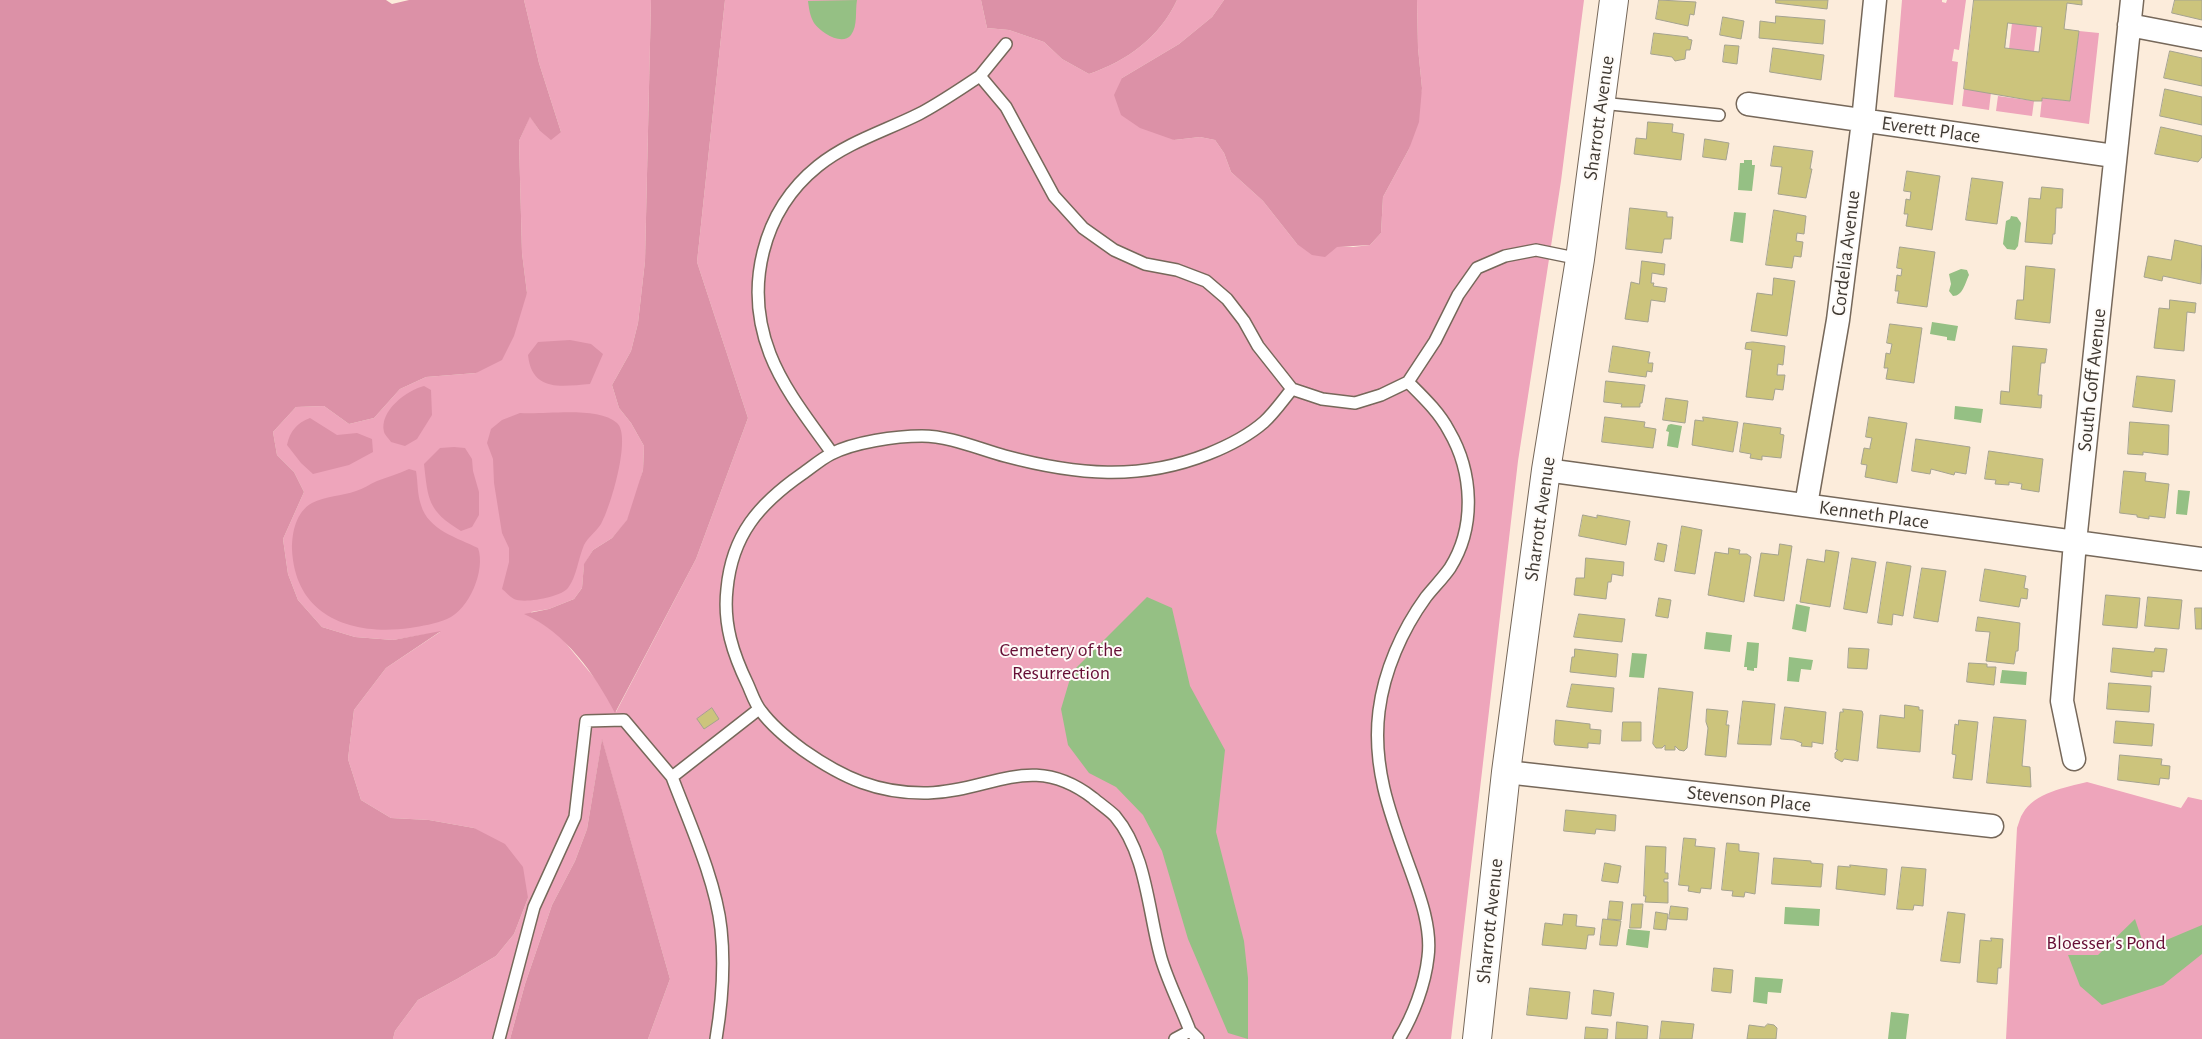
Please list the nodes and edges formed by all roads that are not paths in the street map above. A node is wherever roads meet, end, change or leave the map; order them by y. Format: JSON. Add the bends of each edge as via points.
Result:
{"nodes":[{"id":1,"x":1614,"y":0,"type":"edge"},
{"id":2,"x":1874,"y":0,"type":"edge"},
{"id":3,"x":2132,"y":0,"type":"edge"},
{"id":4,"x":2129,"y":25,"type":"junction"},
{"id":5,"x":2202,"y":39,"type":"edge"},
{"id":6,"x":1006,"y":44,"type":"dead end"},
{"id":7,"x":980,"y":76,"type":"junction"},
{"id":8,"x":1601,"y":103,"type":"junction"},
{"id":9,"x":1748,"y":104,"type":"dead end"},
{"id":10,"x":1719,"y":116,"type":"dead end"},
{"id":11,"x":1863,"y":121,"type":"junction"},
{"id":12,"x":2114,"y":156,"type":"junction"},
{"id":13,"x":1580,"y":258,"type":"junction"},
{"id":14,"x":1408,"y":382,"type":"junction"},
{"id":15,"x":1292,"y":389,"type":"junction"},
{"id":16,"x":832,"y":454,"type":"junction"},
{"id":17,"x":1546,"y":470,"type":"junction"},
{"id":18,"x":1806,"y":505,"type":"junction"},
{"id":19,"x":2075,"y":542,"type":"junction"},
{"id":20,"x":2202,"y":559,"type":"edge"},
{"id":21,"x":759,"y":709,"type":"junction"},
{"id":22,"x":2074,"y":759,"type":"dead end"},
{"id":23,"x":1506,"y":772,"type":"junction"},
{"id":24,"x":672,"y":777,"type":"junction"},
{"id":25,"x":1992,"y":826,"type":"dead end"},
{"id":26,"x":1194,"y":1035,"type":"edge"},
{"id":27,"x":499,"y":1039,"type":"edge"},
{"id":28,"x":716,"y":1039,"type":"edge"},
{"id":29,"x":1175,"y":1039,"type":"edge"},
{"id":30,"x":1399,"y":1039,"type":"edge"},
{"id":31,"x":1477,"y":1039,"type":"edge"}],
"edges":[{"from":1,"to":8,"type":"street","name":"Sharrott Avenue"},
{"from":2,"to":11,"type":"street","name":"Cordelia Avenue"},
{"from":3,"to":4,"type":"street","name":"South Goff Avenue"},
{"from":4,"to":5,"type":"street"},
{"from":4,"to":12,"type":"street","name":"South Goff Avenue"},
{"from":6,"to":7,"type":"lane"},
{"from":7,"to":15,"type":"lane","via":[[1006,107],[1054,196],[1083,228],[1114,250],[1145,264],[1178,270],[1206,281],[1227,298],[1258,346]]},
{"from":7,"to":16,"type":"lane","via":[[920,113],[832,156],[794,189],[778,211],[764,248],[758,284],[759,318],[770,354],[785,383]]},
{"from":8,"to":10,"type":"lane"},
{"from":8,"to":13,"type":"street","name":"Sharrott Avenue"},
{"from":9,"to":11,"type":"street","name":"Everett Place"},
{"from":11,"to":12,"type":"street","name":"Everett Place"},
{"from":11,"to":18,"type":"street","name":"Cordelia Avenue","via":[[1838,320]]},
{"from":12,"to":19,"type":"street","name":"South Goff Avenue"},
{"from":13,"to":14,"type":"lane","via":[[1536,250],[1505,256],[1477,268]]},
{"from":13,"to":17,"type":"street","name":"Sharrott Avenue"},
{"from":14,"to":15,"type":"lane","via":[[1355,403],[1322,399]]},
{"from":14,"to":30,"type":"lane","via":[[1449,430],[1460,452],[1469,486],[1468,518],[1461,545],[1451,566],[1413,617],[1397,648],[1385,680],[1379,712],[1377,752],[1382,789],[1418,892],[1429,957],[1418,1000]]},
{"from":15,"to":16,"type":"lane","via":[[1265,421],[1232,444],[1180,465],[1122,474],[1066,470],[926,436],[869,442]]},
{"from":16,"to":21,"type":"lane","via":[[784,487],[754,514],[736,547],[727,587],[727,628]]},
{"from":17,"to":18,"type":"street","name":"Kenneth Place"},
{"from":17,"to":23,"type":"street","name":"Sharrott Avenue"},
{"from":18,"to":19,"type":"street","name":"Kenneth Place"},
{"from":19,"to":20,"type":"street","name":"Kenneth Place"},
{"from":19,"to":22,"type":"street","name":"South Goff Avenue","via":[[2062,702]]},
{"from":21,"to":24,"type":"lane"},
{"from":21,"to":26,"type":"lane","via":[[790,740],[829,768],[874,787],[930,793],[1023,774],[1040,774],[1089,795],[1114,816],[1132,843],[1162,960]]},
{"from":23,"to":25,"type":"street","name":"Stevenson Place"},
{"from":23,"to":31,"type":"street","name":"Sharrott Avenue"},
{"from":24,"to":27,"type":"lane","via":[[624,720],[586,721],[575,817],[534,907]]},
{"from":24,"to":28,"type":"lane","via":[[698,844],[721,928],[723,984]]},
{"from":26,"to":29,"type":"lane"}]}
